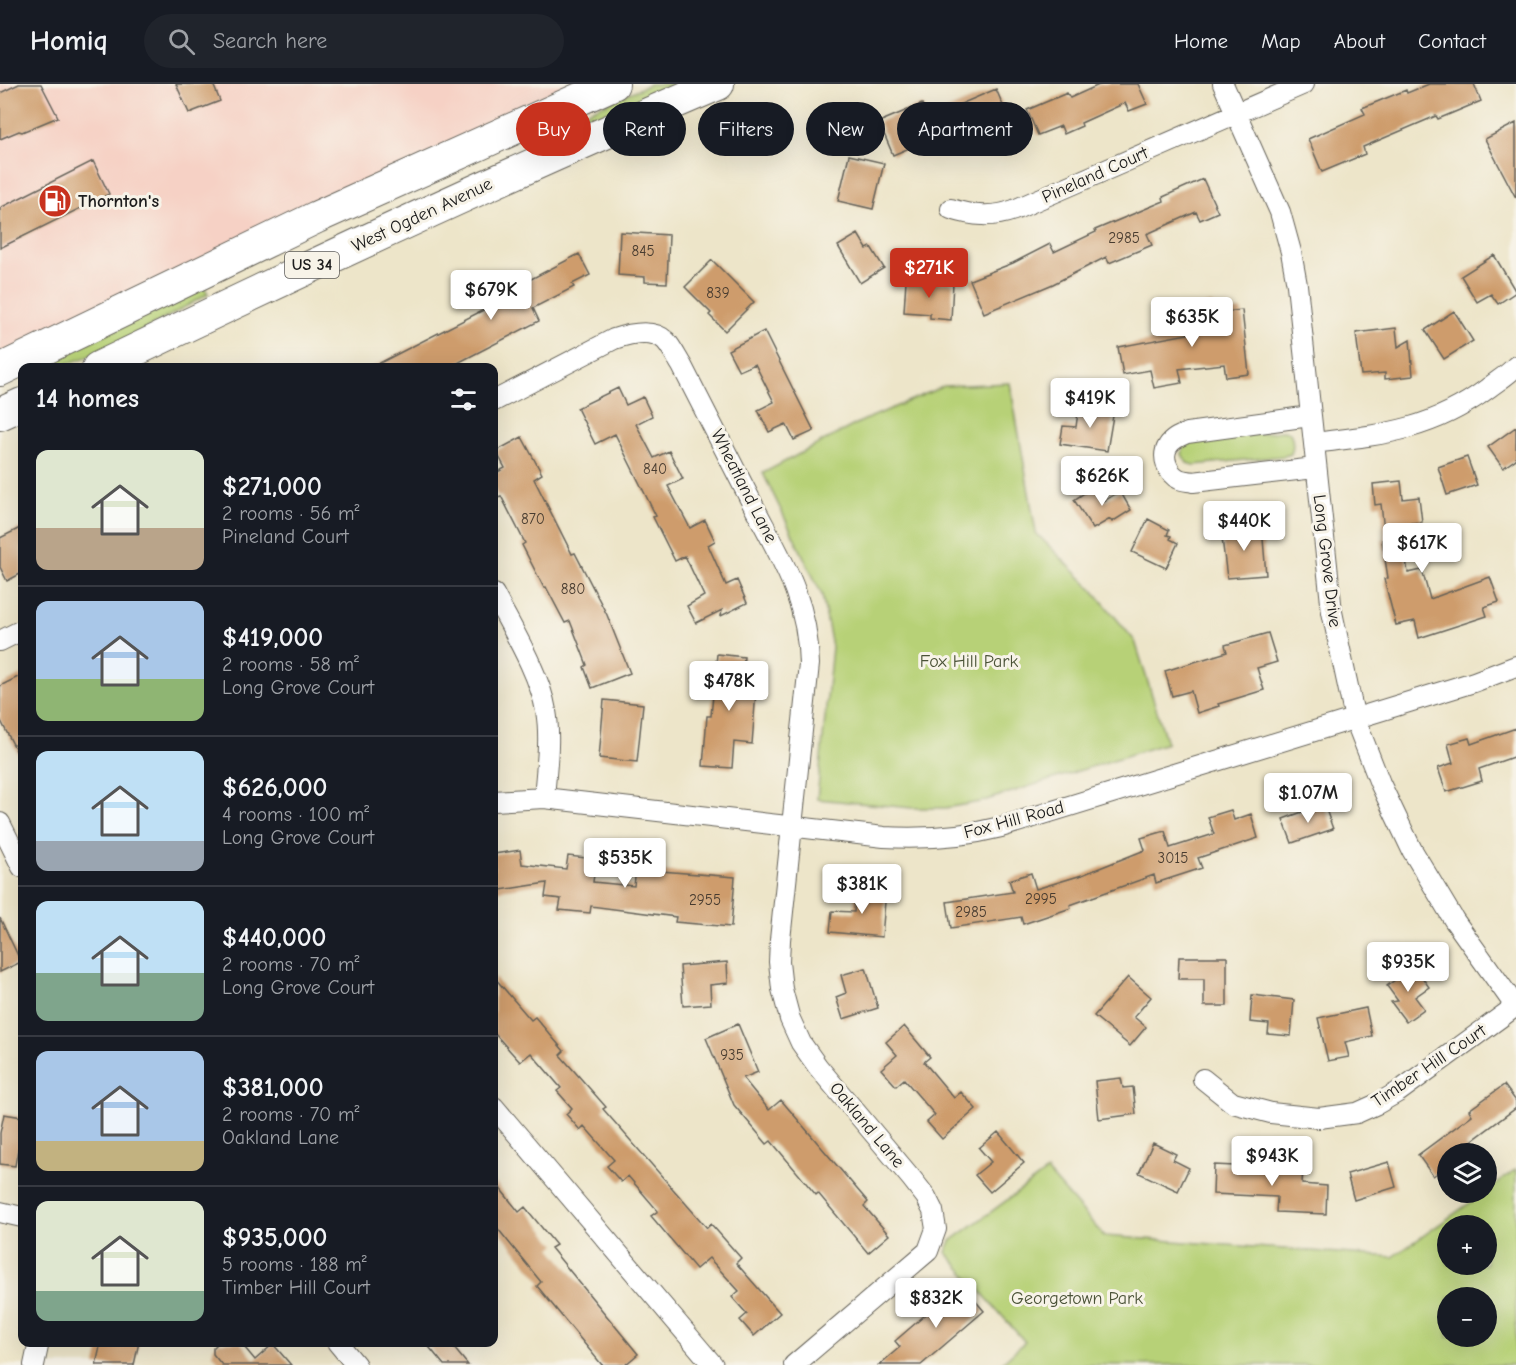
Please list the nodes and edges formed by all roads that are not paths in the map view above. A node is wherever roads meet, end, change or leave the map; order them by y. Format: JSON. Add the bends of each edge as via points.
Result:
{"nodes":[{"id":1,"x":613,"y":84,"type":"edge"},
{"id":2,"x":718,"y":84,"type":"edge"},
{"id":3,"x":1222,"y":84,"type":"edge"},
{"id":4,"x":1304,"y":84,"type":"edge"},
{"id":5,"x":1235,"y":113,"type":"junction"},
{"id":6,"x":493,"y":136,"type":"junction"},
{"id":7,"x":496,"y":181,"type":"junction"},
{"id":8,"x":951,"y":209,"type":"dead end"},
{"id":9,"x":108,"y":363,"type":"edge"},
{"id":10,"x":1516,"y":366,"type":"edge"},
{"id":11,"x":0,"y":370,"type":"edge"},
{"id":12,"x":498,"y":399,"type":"edge"},
{"id":13,"x":18,"y":406,"type":"edge"},
{"id":14,"x":0,"y":414,"type":"edge"},
{"id":15,"x":1310,"y":416,"type":"junction"},
{"id":16,"x":1314,"y":443,"type":"junction"},
{"id":17,"x":1315,"y":468,"type":"junction"},
{"id":18,"x":498,"y":602,"type":"edge"},
{"id":19,"x":18,"y":632,"type":"edge"},
{"id":20,"x":0,"y":641,"type":"edge"},
{"id":21,"x":1516,"y":666,"type":"edge"},
{"id":22,"x":1355,"y":719,"type":"junction"},
{"id":23,"x":544,"y":798,"type":"junction"},
{"id":24,"x":498,"y":801,"type":"edge"},
{"id":25,"x":0,"y":823,"type":"edge"},
{"id":26,"x":792,"y":827,"type":"junction"},
{"id":27,"x":18,"y":859,"type":"edge"},
{"id":28,"x":1516,"y":1007,"type":"edge"},
{"id":29,"x":1203,"y":1079,"type":"dead end"},
{"id":30,"x":498,"y":1112,"type":"edge"},
{"id":31,"x":0,"y":1212,"type":"edge"},
{"id":32,"x":18,"y":1216,"type":"edge"},
{"id":33,"x":38,"y":1347,"type":"edge"},
{"id":34,"x":341,"y":1347,"type":"edge"},
{"id":35,"x":34,"y":1365,"type":"edge"},
{"id":36,"x":356,"y":1365,"type":"edge"},
{"id":37,"x":713,"y":1365,"type":"edge"},
{"id":38,"x":794,"y":1365,"type":"edge"}],
"edges":[{"from":1,"to":6,"type":"main road","number":"US 34"},
{"from":2,"to":7,"type":"main road","name":"West Ogden Avenue","number":"US 34"},
{"from":3,"to":5,"type":"street","name":"Long Grove Drive"},
{"from":4,"to":5,"type":"street","name":"Pineland Court"},
{"from":5,"to":8,"type":"street","name":"Pineland Court","via":[[1014,210],[971,215]]},
{"from":5,"to":15,"type":"street","name":"Long Grove Drive","via":[[1280,212],[1291,252]]},
{"from":6,"to":7,"type":"main road"},
{"from":6,"to":11,"type":"main road","number":"US 34"},
{"from":7,"to":9,"type":"main road","name":"West Ogden Avenue","number":"US 34"},
{"from":10,"to":16,"type":"street","via":[[1460,408],[1420,426],[1386,435]]},
{"from":12,"to":26,"type":"street","name":"Wheatland Lane","via":[[614,339],[645,333],[664,339],[682,366],[788,574],[804,616],[809,664]]},
{"from":13,"to":14,"type":"main road"},
{"from":15,"to":16,"type":"street","name":"Long Grove Drive"},
{"from":15,"to":17,"type":"street","via":[[1187,433],[1167,447],[1165,460],[1169,472],[1193,482]]},
{"from":16,"to":17,"type":"street","name":"Long Grove Drive"},
{"from":17,"to":22,"type":"street","name":"Long Grove Drive","via":[[1332,612]]},
{"from":18,"to":23,"type":"street","via":[[544,702],[548,740]]},
{"from":19,"to":20,"type":"street"},
{"from":21,"to":22,"type":"street","name":"Fox Hill Road"},
{"from":22,"to":26,"type":"street","name":"Fox Hill Road","via":[[983,832],[909,838]]},
{"from":22,"to":28,"type":"street","name":"Long Grove Drive","via":[[1412,850],[1454,920]]},
{"from":23,"to":24,"type":"street","name":"Fox Hill Road"},
{"from":23,"to":26,"type":"street","name":"Fox Hill Road"},
{"from":25,"to":27,"type":"street"},
{"from":26,"to":38,"type":"street","name":"Oakland Lane","via":[[779,962],[790,1019],[818,1067],[926,1197],[936,1229],[928,1251]]},
{"from":28,"to":29,"type":"street","name":"Timber Hill Court","via":[[1398,1092],[1357,1113],[1319,1118],[1261,1110],[1233,1103]]},
{"from":30,"to":37,"type":"street"},
{"from":31,"to":32,"type":"street"},
{"from":33,"to":35,"type":"street"},
{"from":34,"to":36,"type":"street"}]}
